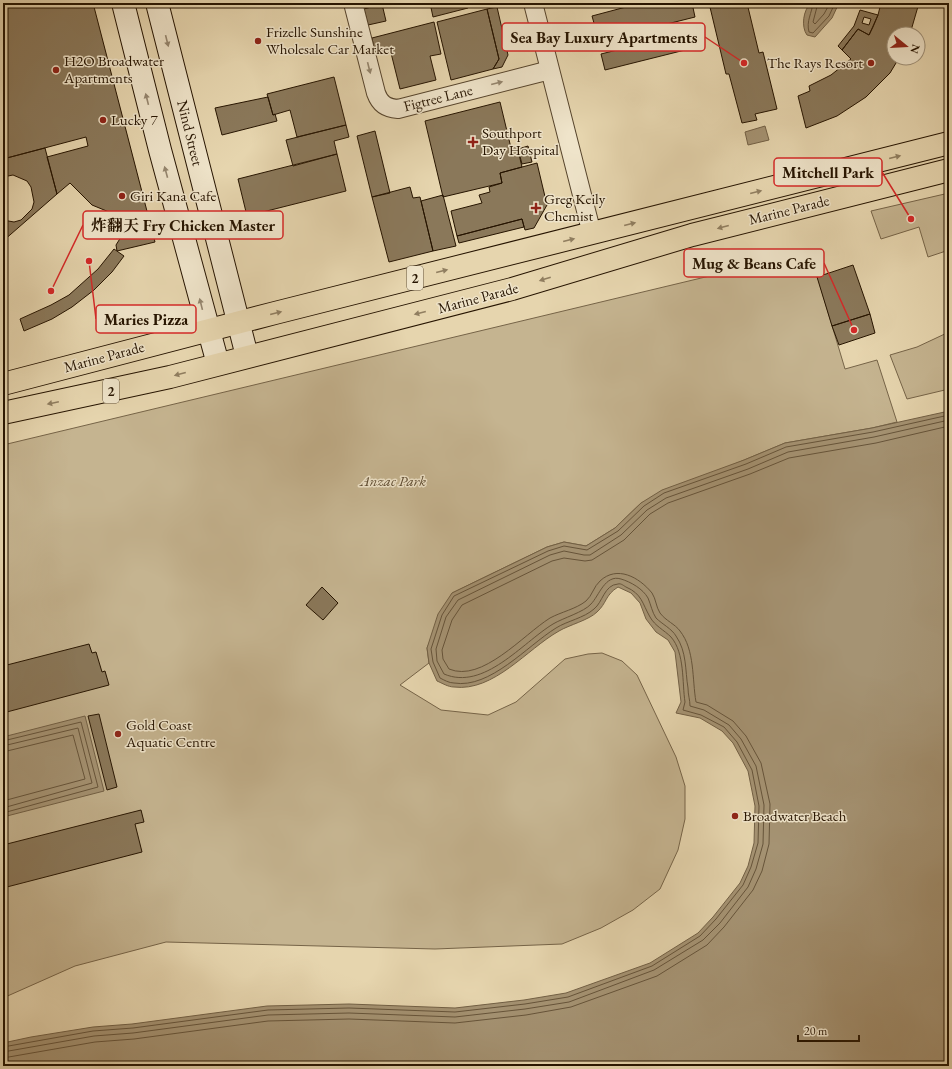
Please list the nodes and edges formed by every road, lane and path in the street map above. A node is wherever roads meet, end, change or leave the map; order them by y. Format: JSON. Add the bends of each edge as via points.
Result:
{"nodes":[{"id":1,"x":123,"y":3,"type":"edge"},
{"id":2,"x":157,"y":3,"type":"edge"},
{"id":3,"x":353,"y":3,"type":"edge"},
{"id":4,"x":533,"y":3,"type":"edge"},
{"id":5,"x":550,"y":70,"type":"junction"},
{"id":6,"x":192,"y":141,"type":"junction"},
{"id":7,"x":949,"y":143,"type":"edge"},
{"id":8,"x":160,"y":150,"type":"junction"},
{"id":9,"x":949,"y":170,"type":"edge"},
{"id":10,"x":592,"y":234,"type":"junction"},
{"id":11,"x":224,"y":271,"type":"junction"},
{"id":12,"x":194,"y":277,"type":"junction"},
{"id":13,"x":238,"y":322,"type":"junction"},
{"id":14,"x":208,"y":330,"type":"junction"},
{"id":15,"x":247,"y":356,"type":"junction"},
{"id":16,"x":218,"y":364,"type":"junction"},
{"id":17,"x":3,"y":384,"type":"edge"},
{"id":18,"x":3,"y":413,"type":"edge"}],
"edges":[{"from":8,"to":1,"type":"street","one_way":true},
{"from":2,"to":6,"type":"street","name":"Nind Street","one_way":true},
{"from":3,"to":5,"type":"street","name":"Figtree Lane","one_way":true,"via":[[376,93],[379,100],[390,109]]},
{"from":4,"to":5,"type":"street"},
{"from":5,"to":10,"type":"street"},
{"from":6,"to":8,"type":"street"},
{"from":6,"to":11,"type":"street","name":"Nind Street"},
{"from":10,"to":7,"type":"highway","name":"Marine Parade","number":"2","one_way":true},
{"from":12,"to":8,"type":"street","one_way":true},
{"from":9,"to":15,"type":"highway","name":"Marine Parade","number":"2","one_way":true,"via":[[766,215],[512,289]]},
{"from":13,"to":10,"type":"highway","name":"Marine Parade","number":"2","one_way":true},
{"from":11,"to":12,"type":"street","via":[[211,279]]},
{"from":11,"to":13,"type":"street","name":"Nind Street"},
{"from":14,"to":12,"type":"street","one_way":true},
{"from":13,"to":14,"type":"highway","name":"Marine Parade","number":"2"},
{"from":13,"to":15,"type":"street","name":"Nind Street"},
{"from":14,"to":16,"type":"street"},
{"from":14,"to":17,"type":"highway","name":"Marine Parade","number":"2"},
{"from":15,"to":16,"type":"highway","name":"Marine Parade","number":"2"},
{"from":16,"to":18,"type":"highway","name":"Marine Parade","number":"2","one_way":true,"via":[[105,392]]}]}
